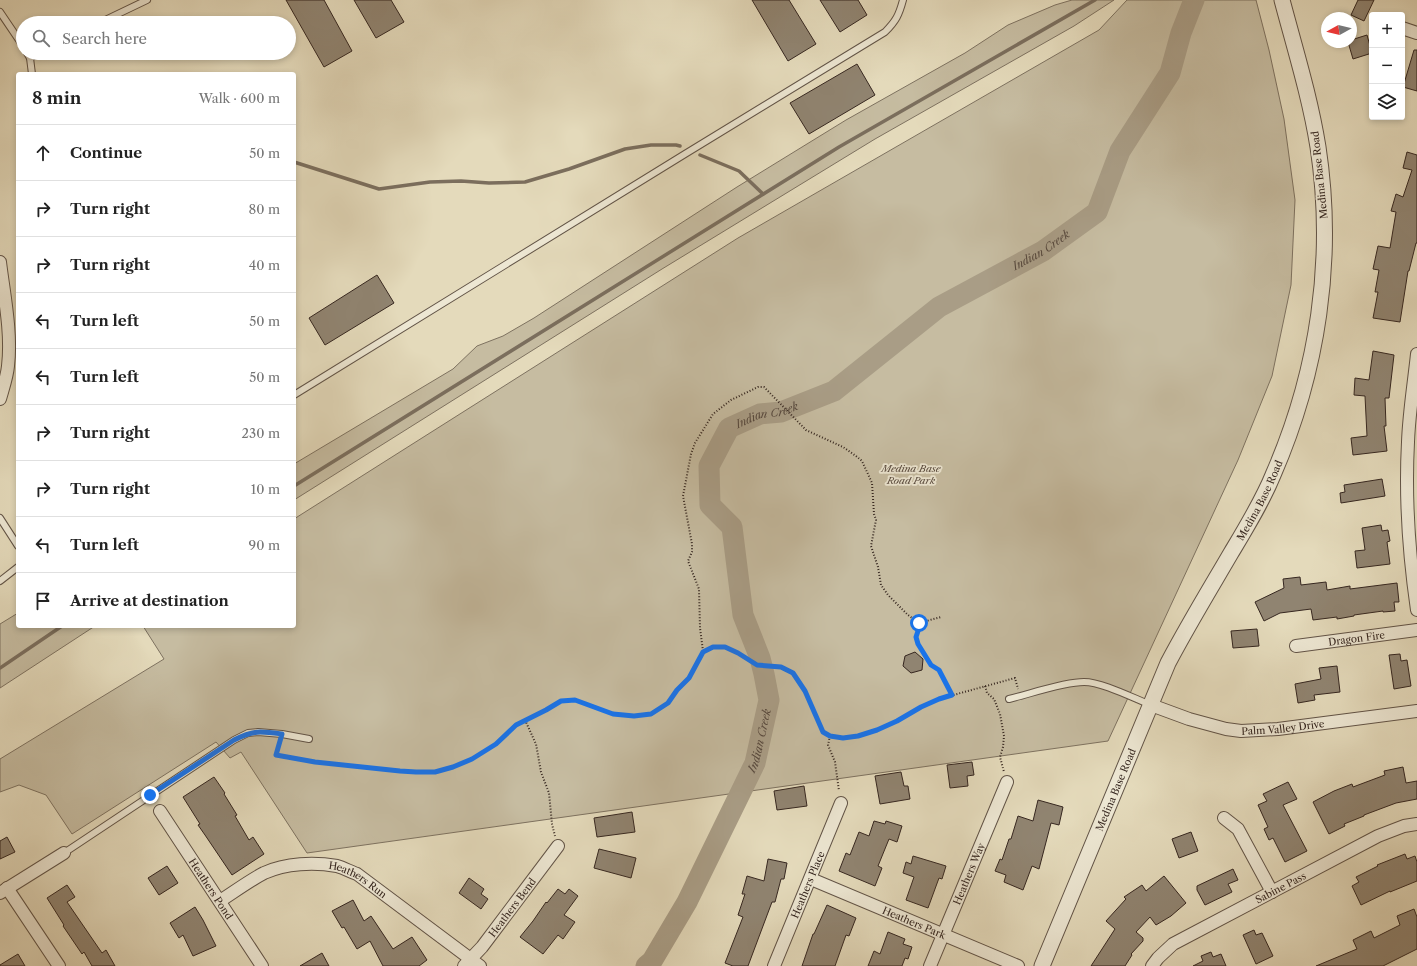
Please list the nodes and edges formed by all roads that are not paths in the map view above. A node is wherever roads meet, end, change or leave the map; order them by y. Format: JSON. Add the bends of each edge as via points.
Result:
{"nodes":[{"id":1,"x":146,"y":0,"type":"edge"},
{"id":2,"x":902,"y":0,"type":"edge"},
{"id":3,"x":1282,"y":0,"type":"edge"},
{"id":4,"x":0,"y":12,"type":"edge"},
{"id":5,"x":113,"y":16,"type":"edge"},
{"id":6,"x":1405,"y":29,"type":"edge"},
{"id":7,"x":1417,"y":33,"type":"edge"},
{"id":8,"x":16,"y":36,"type":"edge"},
{"id":9,"x":29,"y":60,"type":"edge"},
{"id":10,"x":32,"y":72,"type":"edge"},
{"id":11,"x":0,"y":262,"type":"edge"},
{"id":12,"x":1417,"y":354,"type":"edge"},
{"id":13,"x":296,"y":394,"type":"edge"},
{"id":14,"x":0,"y":399,"type":"edge"},
{"id":15,"x":0,"y":518,"type":"edge"},
{"id":16,"x":16,"y":543,"type":"edge"},
{"id":17,"x":16,"y":569,"type":"edge"},
{"id":18,"x":0,"y":581,"type":"edge"},
{"id":19,"x":1417,"y":610,"type":"edge"},
{"id":20,"x":1417,"y":630,"type":"edge"},
{"id":21,"x":1296,"y":646,"type":"dead end"},
{"id":22,"x":1009,"y":699,"type":"dead end"},
{"id":23,"x":1151,"y":705,"type":"junction"},
{"id":24,"x":1417,"y":711,"type":"edge"},
{"id":25,"x":309,"y":739,"type":"dead end"},
{"id":26,"x":1007,"y":782,"type":"road end"},
{"id":27,"x":841,"y":803,"type":"road end"},
{"id":28,"x":160,"y":811,"type":"dead end"},
{"id":29,"x":1224,"y":818,"type":"dead end"},
{"id":30,"x":1417,"y":824,"type":"edge"},
{"id":31,"x":558,"y":846,"type":"road end"},
{"id":32,"x":64,"y":853,"type":"joint"},
{"id":33,"x":811,"y":879,"type":"junction"},
{"id":34,"x":4,"y":891,"type":"edge"},
{"id":35,"x":1272,"y":892,"type":"junction"},
{"id":36,"x":220,"y":901,"type":"junction"},
{"id":37,"x":943,"y":934,"type":"junction"},
{"id":38,"x":472,"y":964,"type":"edge"},
{"id":39,"x":59,"y":966,"type":"edge"},
{"id":40,"x":262,"y":966,"type":"edge"},
{"id":41,"x":774,"y":966,"type":"edge"},
{"id":42,"x":930,"y":966,"type":"edge"},
{"id":43,"x":1018,"y":966,"type":"edge"},
{"id":44,"x":1042,"y":966,"type":"edge"},
{"id":45,"x":1152,"y":966,"type":"edge"}],
"edges":[{"from":1,"to":5,"type":"lane"},
{"from":2,"to":13,"type":"lane","via":[[900,12],[885,32]]},
{"from":3,"to":23,"type":"street","name":"Medina Base Road","via":[[1311,111],[1323,190],[1325,230],[1318,329],[1292,427],[1273,476],[1250,521],[1185,631],[1168,663]]},
{"from":4,"to":8,"type":"lane"},
{"from":6,"to":7,"type":"street"},
{"from":9,"to":10,"type":"lane"},
{"from":11,"to":14,"type":"street","via":[[9,351]]},
{"from":12,"to":19,"type":"street","via":[[1408,442],[1407,500]]},
{"from":15,"to":16,"type":"lane"},
{"from":17,"to":18,"type":"lane"},
{"from":20,"to":21,"type":"street","name":"Dragon Fire"},
{"from":22,"to":23,"type":"lane","via":[[1085,682],[1104,686]]},
{"from":23,"to":24,"type":"street","name":"Palm Valley Drive","via":[[1189,719],[1241,731],[1278,729]]},
{"from":23,"to":44,"type":"street","name":"Medina Base Road"},
{"from":25,"to":32,"type":"lane","via":[[265,732],[248,733]]},
{"from":26,"to":37,"type":"street","name":"Heathers Way"},
{"from":27,"to":33,"type":"street","name":"Heathers Place"},
{"from":28,"to":36,"type":"street","name":"Heathers Pond"},
{"from":29,"to":35,"type":"street","via":[[1238,829]]},
{"from":30,"to":35,"type":"street","name":"Sabine Pass","via":[[1378,836]]},
{"from":31,"to":38,"type":"street","name":"Heathers Bend"},
{"from":32,"to":34,"type":"street"},
{"from":33,"to":37,"type":"street","name":"Heathers Park"},
{"from":33,"to":41,"type":"street","name":"Heathers Place"},
{"from":34,"to":39,"type":"street"},
{"from":35,"to":45,"type":"street","name":"Sabine Pass","via":[[1174,944]]},
{"from":36,"to":38,"type":"street","name":"Heathers Run","via":[[265,873],[283,867],[318,864],[338,867],[357,874]]},
{"from":36,"to":40,"type":"street","name":"Heathers Pond"},
{"from":37,"to":42,"type":"street","name":"Heathers Way"},
{"from":37,"to":43,"type":"street","name":"Heathers Park"}]}
